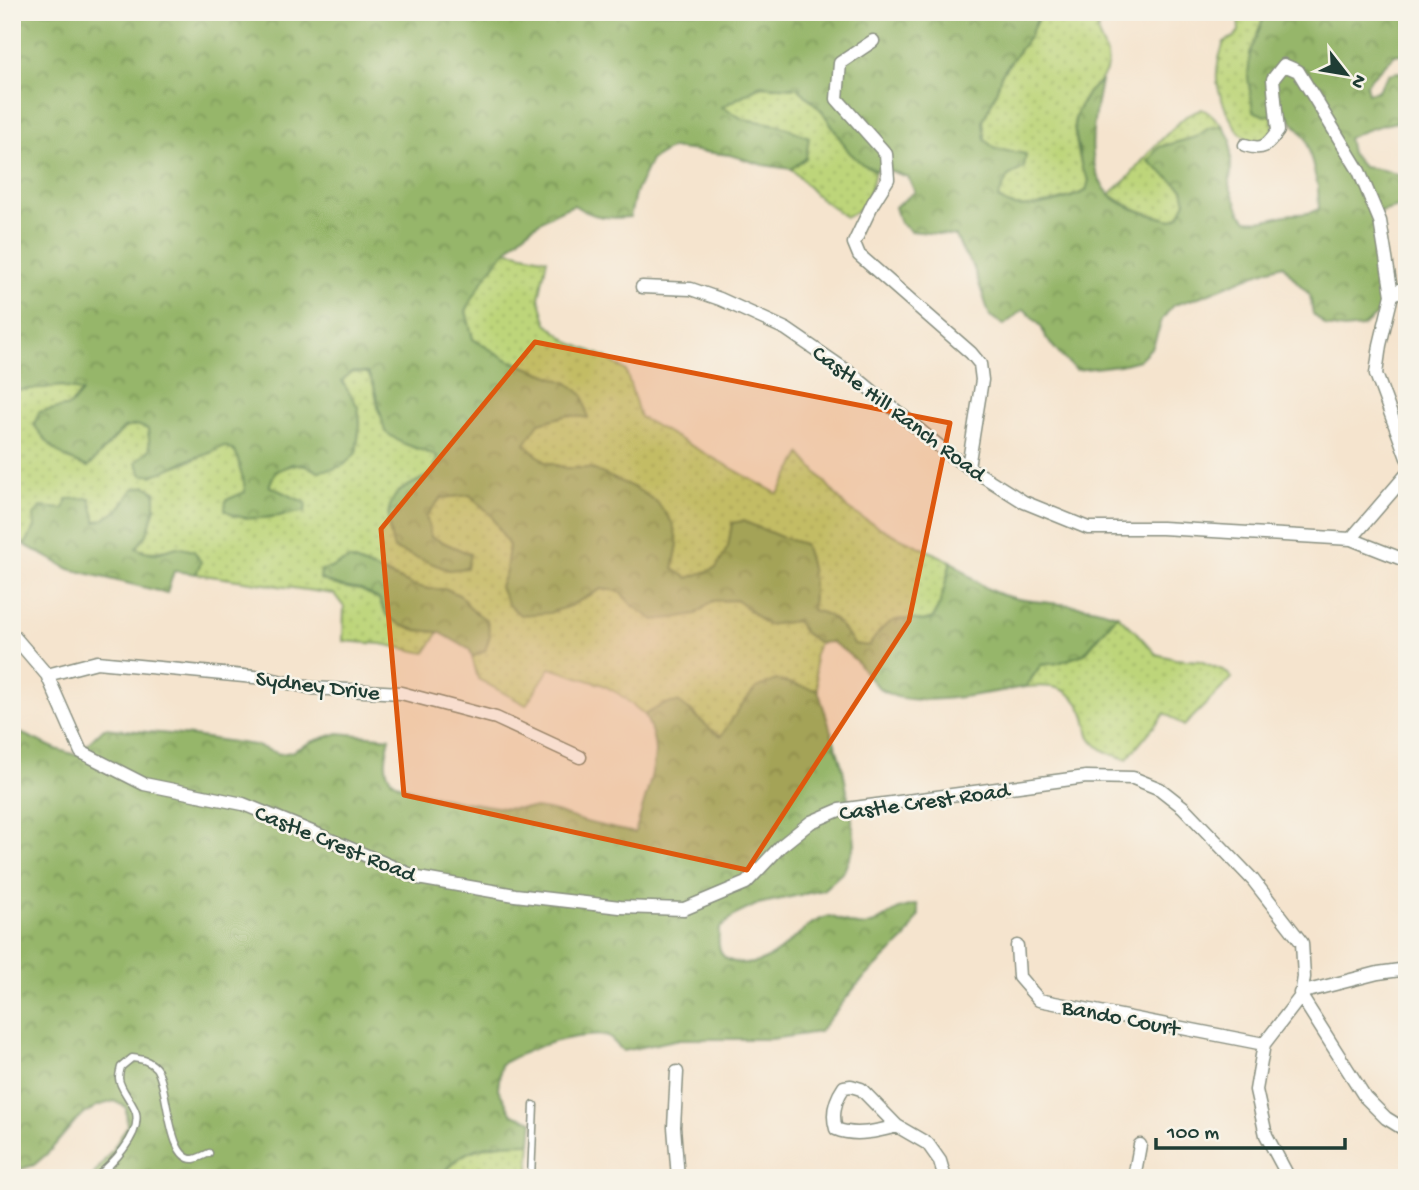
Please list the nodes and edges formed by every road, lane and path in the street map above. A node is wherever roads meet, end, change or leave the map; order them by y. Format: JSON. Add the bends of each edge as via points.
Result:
{"nodes":[{"id":1,"x":873,"y":41,"type":"dead end"},
{"id":2,"x":1245,"y":145,"type":"dead end"},
{"id":3,"x":1407,"y":286,"type":"edge"},
{"id":4,"x":642,"y":287,"type":"dead end"},
{"id":5,"x":1392,"y":295,"type":"junction"},
{"id":6,"x":1407,"y":458,"type":"edge"},
{"id":7,"x":968,"y":467,"type":"junction"},
{"id":8,"x":1407,"y":474,"type":"edge"},
{"id":9,"x":1351,"y":539,"type":"junction"},
{"id":10,"x":1407,"y":561,"type":"edge"},
{"id":11,"x":12,"y":634,"type":"edge"},
{"id":12,"x":47,"y":675,"type":"junction"},
{"id":13,"x":580,"y":757,"type":"dead end"},
{"id":14,"x":1017,"y":946,"type":"dead end"},
{"id":15,"x":1407,"y":968,"type":"edge"},
{"id":16,"x":1300,"y":994,"type":"junction"},
{"id":17,"x":1264,"y":1044,"type":"junction"},
{"id":18,"x":677,"y":1072,"type":"dead end"},
{"id":19,"x":534,"y":1105,"type":"dead end"},
{"id":20,"x":897,"y":1126,"type":"junction"},
{"id":21,"x":1407,"y":1131,"type":"edge"},
{"id":22,"x":1140,"y":1144,"type":"dead end"},
{"id":23,"x":209,"y":1153,"type":"dead end"},
{"id":24,"x":95,"y":1178,"type":"edge"},
{"id":25,"x":531,"y":1178,"type":"edge"},
{"id":26,"x":677,"y":1178,"type":"edge"},
{"id":27,"x":945,"y":1178,"type":"edge"},
{"id":28,"x":1134,"y":1178,"type":"edge"},
{"id":29,"x":1289,"y":1178,"type":"edge"}],
"edges":[{"from":1,"to":7,"type":"street","via":[[840,63],[837,99],[886,154],[888,179],[854,243],[859,255],[979,364],[982,380]]},
{"from":2,"to":5,"type":"street","via":[[1257,149],[1278,131],[1273,79],[1284,65],[1298,71],[1359,171],[1375,208]]},
{"from":3,"to":5,"type":"street"},
{"from":4,"to":7,"type":"street","name":"Castle Hill Ranch Road","via":[[691,289],[786,329],[853,374]]},
{"from":5,"to":6,"type":"street","via":[[1376,374]]},
{"from":7,"to":9,"type":"street","name":"Castle Hill Ranch Road","via":[[1024,502],[1088,528]]},
{"from":8,"to":9,"type":"street"},
{"from":9,"to":10,"type":"street","name":"Castle Hill Ranch Road"},
{"from":11,"to":12,"type":"street","name":"Castle Crest Road"},
{"from":12,"to":13,"type":"street","name":"Sydney Drive","via":[[97,662],[265,678],[312,688],[401,693],[496,718]]},
{"from":12,"to":16,"type":"street","name":"Castle Crest Road","via":[[81,752],[145,784],[243,804],[418,878],[620,907],[684,909],[746,883],[811,822],[839,810],[1086,777],[1133,778],[1160,789],[1183,807],[1278,911],[1302,943]]},
{"from":14,"to":17,"type":"street","name":"Bando Court","via":[[1018,977],[1040,1000]]},
{"from":15,"to":16,"type":"street"},
{"from":16,"to":17,"type":"street"},
{"from":16,"to":21,"type":"street","via":[[1365,1097]]},
{"from":17,"to":29,"type":"street","via":[[1256,1090],[1266,1135]]},
{"from":18,"to":26,"type":"street"},
{"from":19,"to":25,"type":"lane"},
{"from":20,"to":20,"type":"street","via":[[861,1089],[844,1087],[838,1096],[833,1118],[836,1129],[846,1133]]},
{"from":20,"to":27,"type":"street","via":[[928,1144]]},
{"from":22,"to":28,"type":"street"},
{"from":23,"to":24,"type":"lane","via":[[186,1158],[178,1149],[156,1068],[132,1058],[121,1067],[118,1080],[136,1115],[135,1128],[124,1149]]}]}
